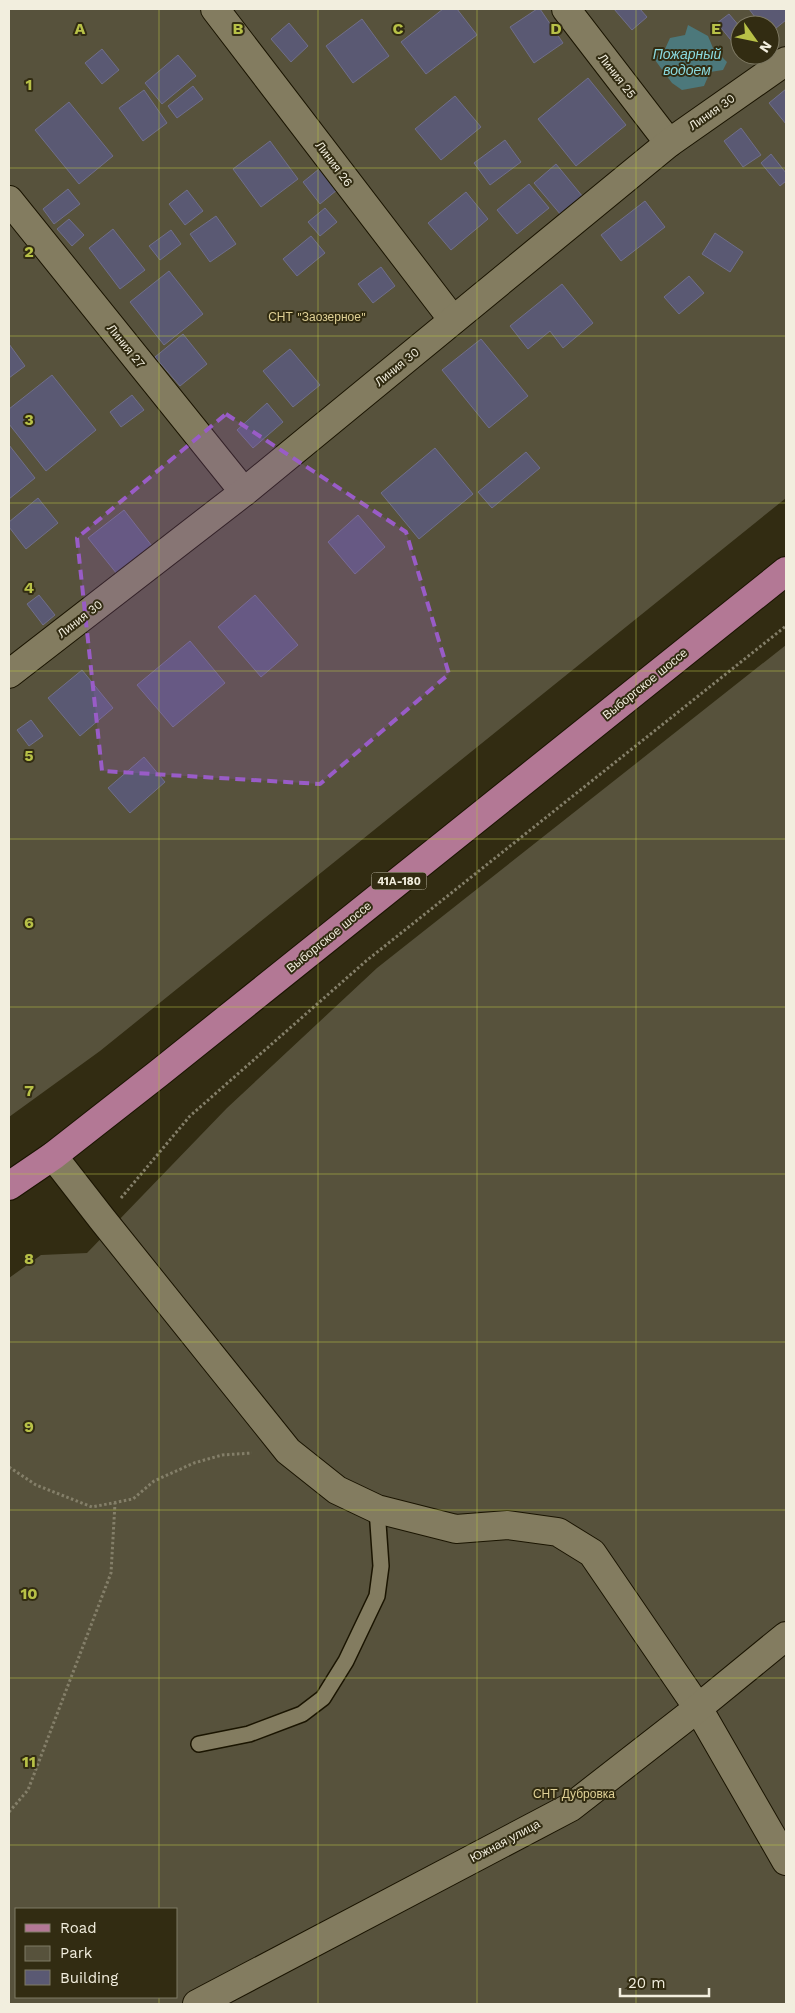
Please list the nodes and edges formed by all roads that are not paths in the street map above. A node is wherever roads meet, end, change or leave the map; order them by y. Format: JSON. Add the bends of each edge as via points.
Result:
{"nodes":[{"id":1,"x":215,"y":9,"type":"edge"},
{"id":2,"x":566,"y":9,"type":"edge"},
{"id":3,"x":786,"y":61,"type":"edge"},
{"id":4,"x":669,"y":142,"type":"junction"},
{"id":5,"x":9,"y":200,"type":"edge"},
{"id":6,"x":453,"y":320,"type":"junction"},
{"id":7,"x":244,"y":492,"type":"junction"},
{"id":8,"x":786,"y":571,"type":"edge"},
{"id":9,"x":11,"y":668,"type":"edge"},
{"id":10,"x":53,"y":1156,"type":"junction"},
{"id":11,"x":9,"y":1186,"type":"edge"},
{"id":12,"x":377,"y":1509,"type":"junction"},
{"id":13,"x":786,"y":1636,"type":"edge"},
{"id":14,"x":698,"y":1708,"type":"junction"},
{"id":15,"x":199,"y":1744,"type":"dead end"},
{"id":16,"x":786,"y":1861,"type":"edge"},
{"id":17,"x":197,"y":2004,"type":"edge"}],
"edges":[{"from":1,"to":6,"type":"street","name":"Линия 26"},
{"from":2,"to":4,"type":"street","name":"Линия 25"},
{"from":3,"to":4,"type":"street","name":"Линия 30"},
{"from":4,"to":6,"type":"street","name":"Линия 30"},
{"from":5,"to":7,"type":"street","name":"Линия 27"},
{"from":6,"to":7,"type":"street","name":"Линия 30"},
{"from":7,"to":9,"type":"street","name":"Линия 30"},
{"from":8,"to":10,"type":"main road","name":"Выборгское шоссе","number":"41А-180"},
{"from":10,"to":11,"type":"main road","name":"Выборгское шоссе","number":"41А-180"},
{"from":10,"to":12,"type":"street","via":[[288,1451],[337,1490]]},
{"from":12,"to":14,"type":"street","via":[[456,1529],[508,1525],[558,1532],[592,1553]]},
{"from":12,"to":15,"type":"lane","via":[[381,1566],[376,1596],[346,1661],[323,1698],[302,1714],[249,1734]]},
{"from":13,"to":14,"type":"street","name":"Южная улица"},
{"from":14,"to":16,"type":"street"},
{"from":14,"to":17,"type":"street","name":"Южная улица","via":[[571,1807]]}]}
